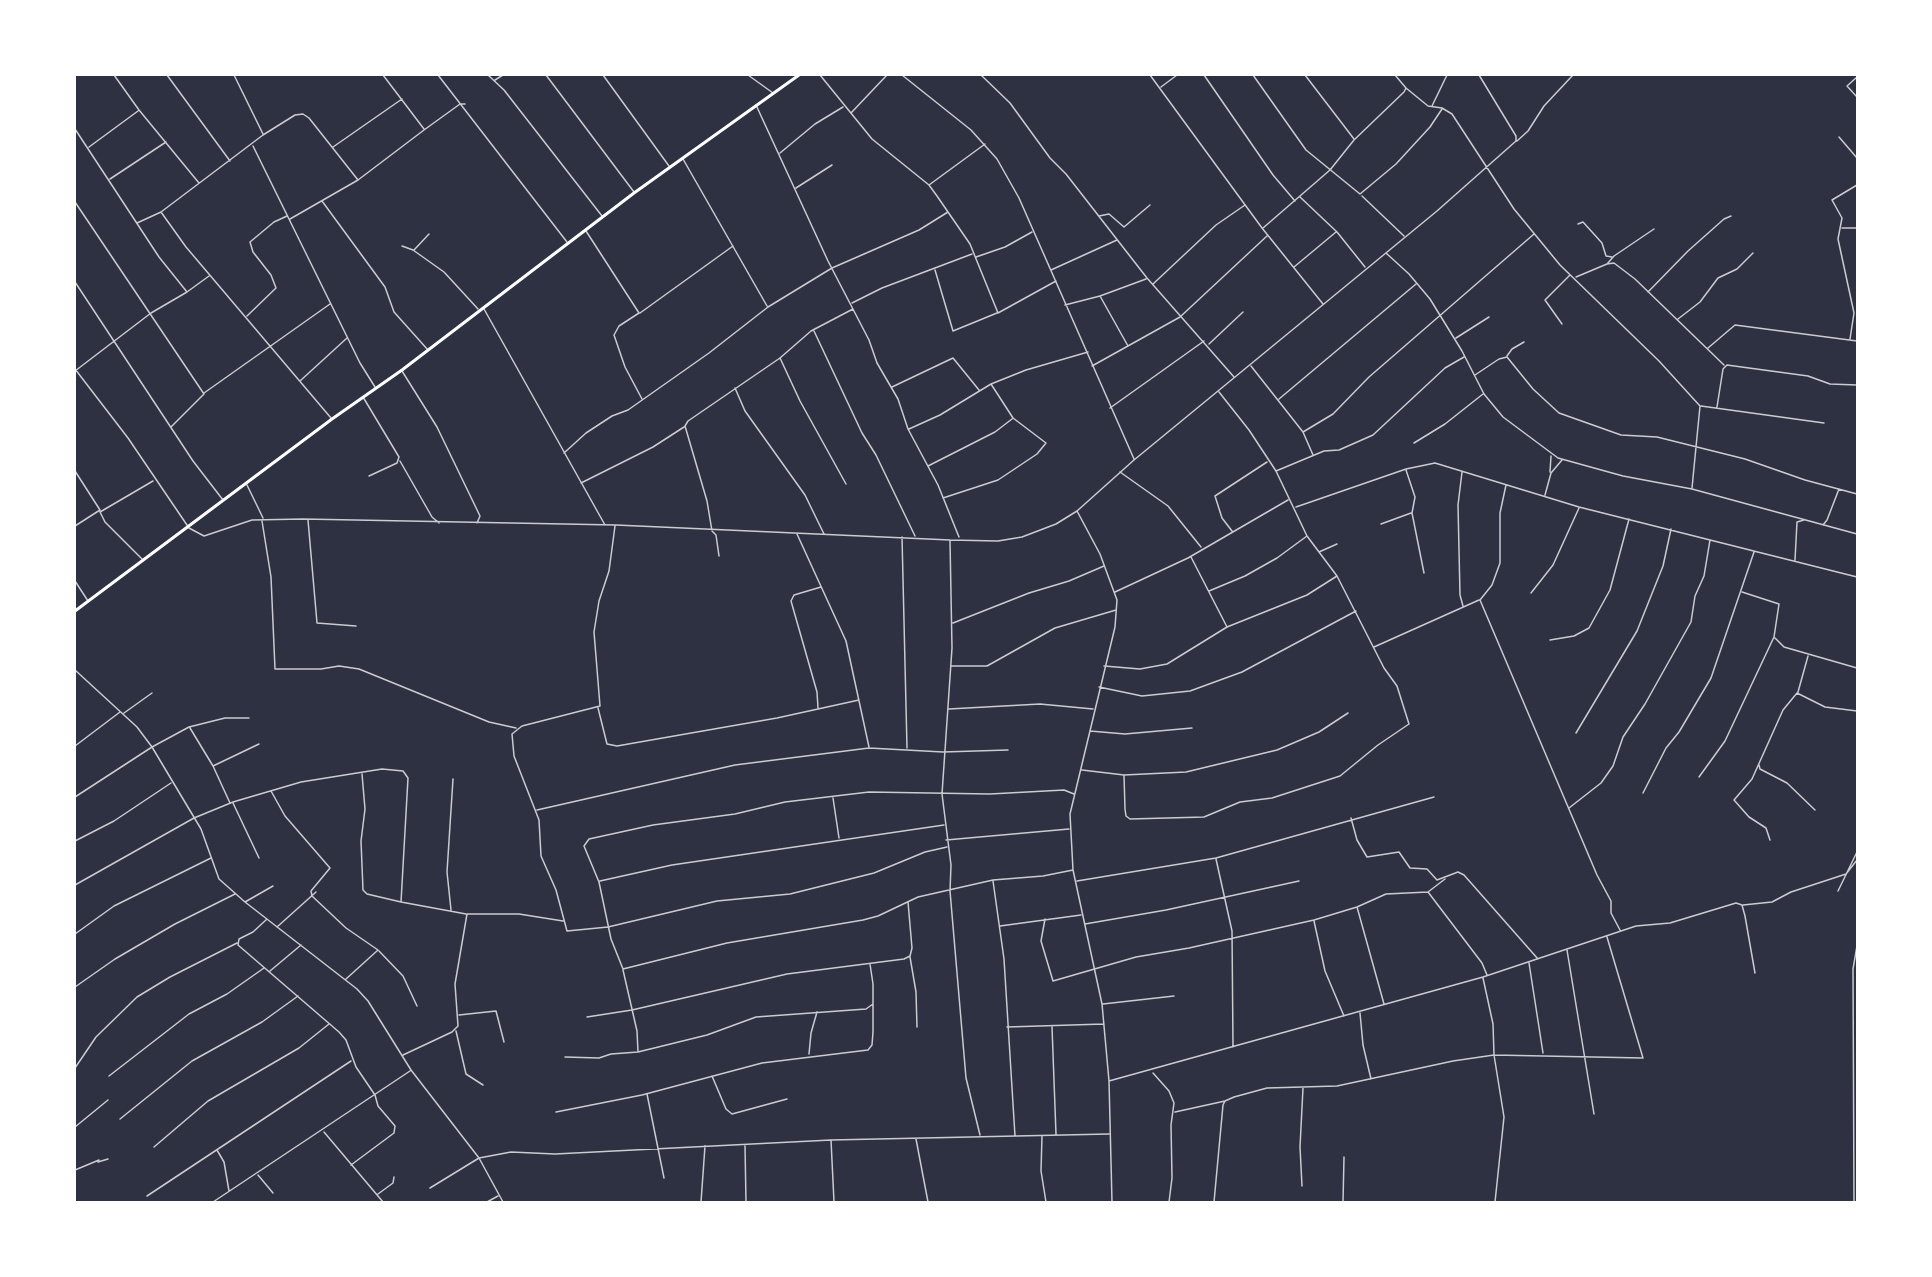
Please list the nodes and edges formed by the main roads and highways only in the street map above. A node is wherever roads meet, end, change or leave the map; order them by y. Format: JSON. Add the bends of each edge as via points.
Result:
{"nodes":[{"id":1,"x":799,"y":75,"type":"edge"},
{"id":2,"x":75,"y":611,"type":"edge"}],
"edges":[{"from":1,"to":2,"type":"main road","via":[[634,192],[428,351]]}]}
